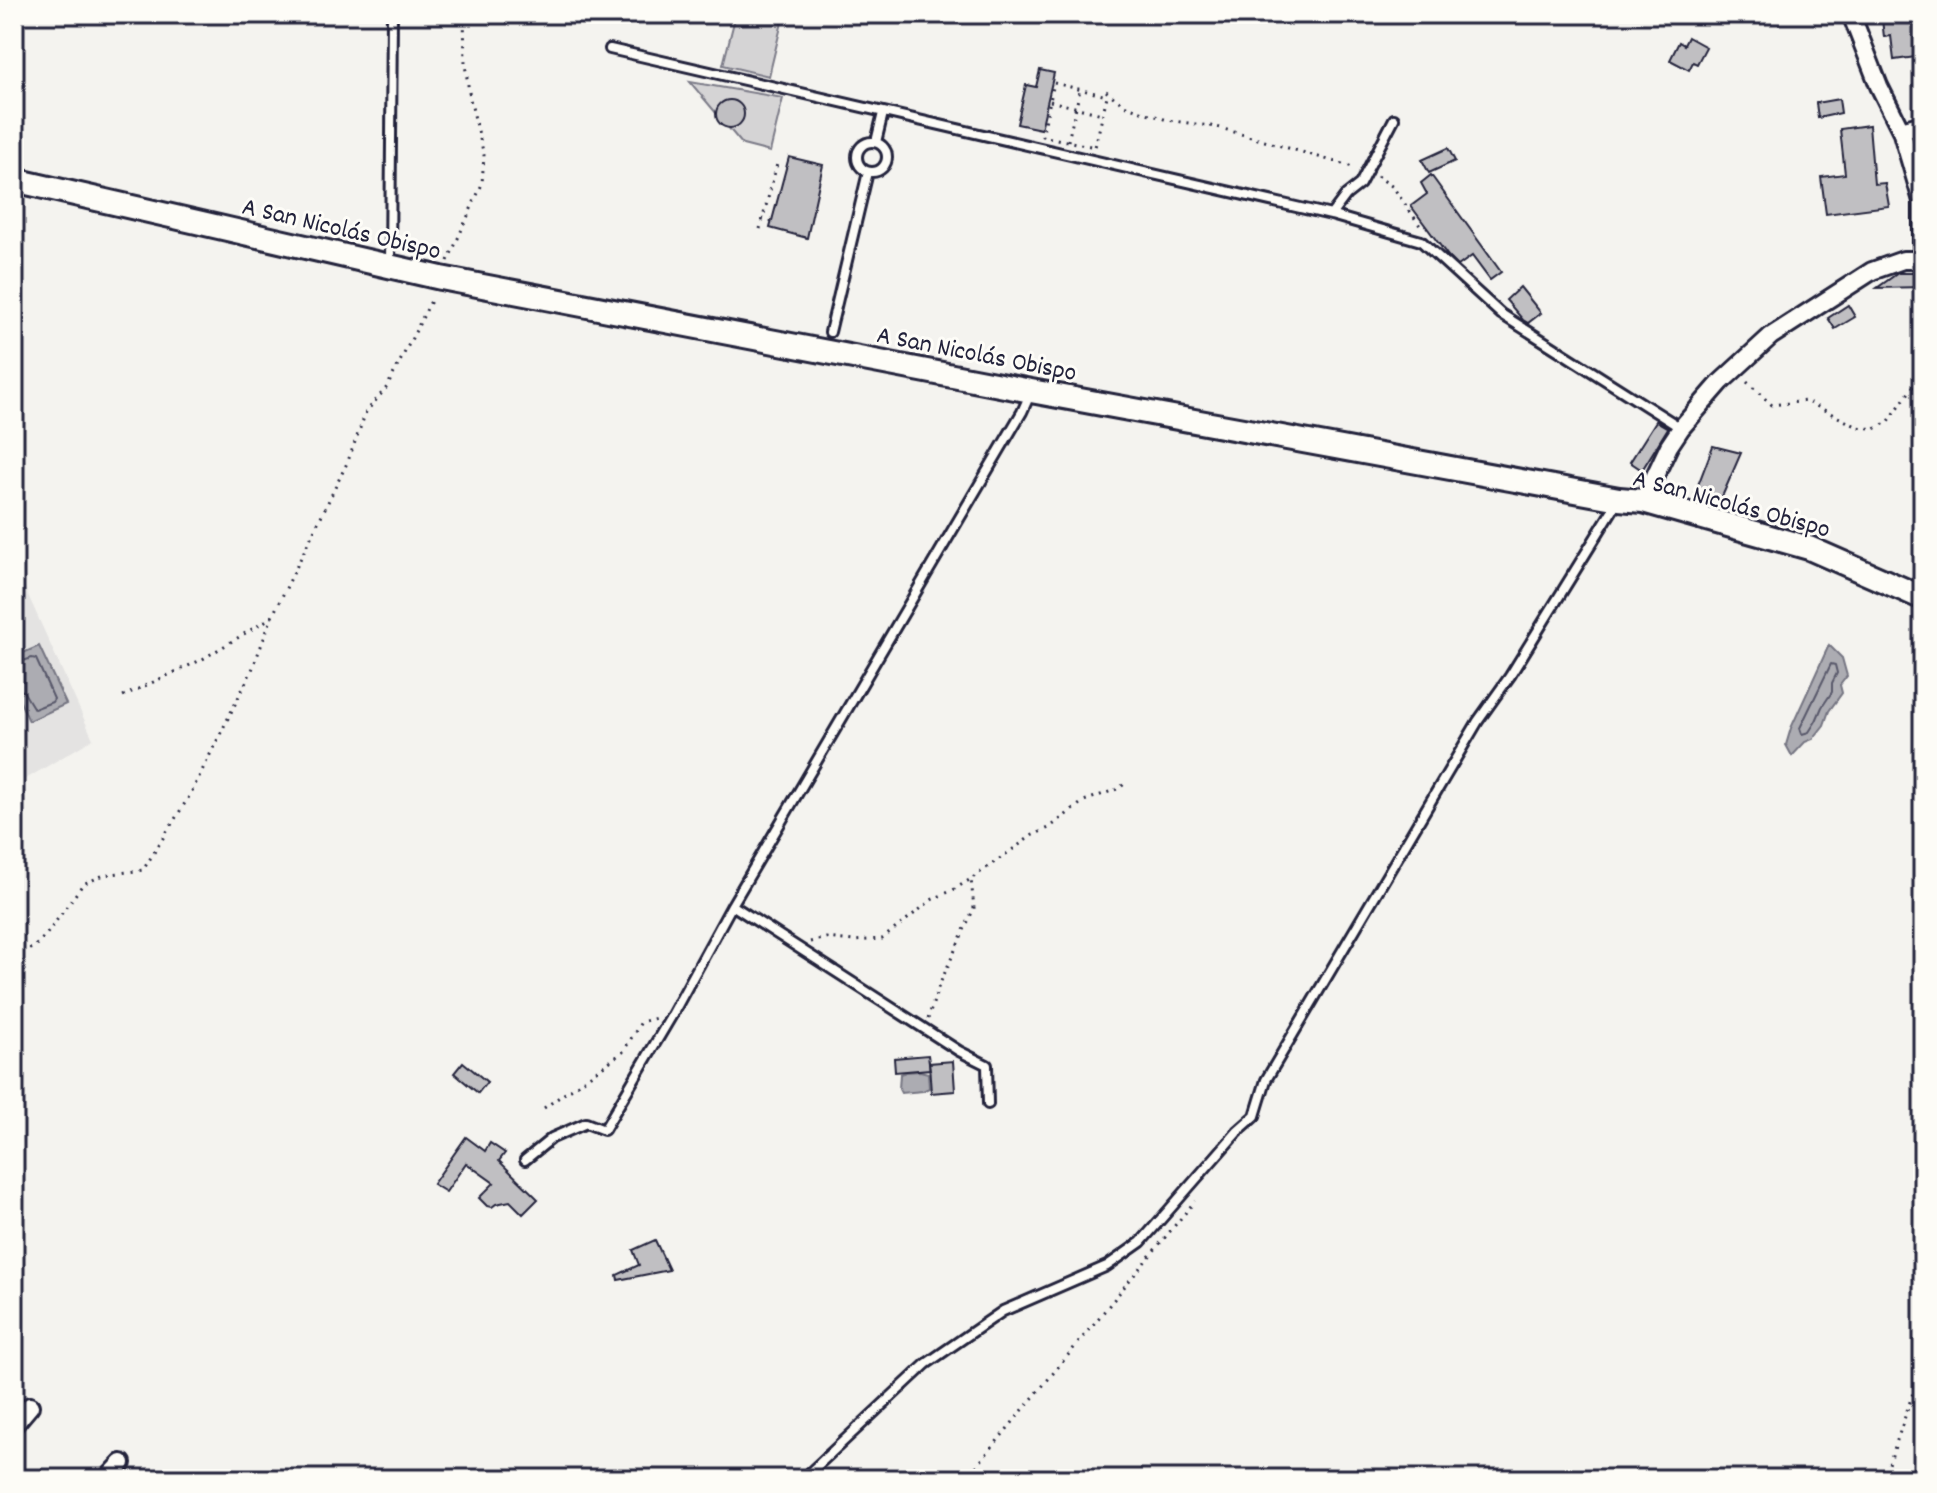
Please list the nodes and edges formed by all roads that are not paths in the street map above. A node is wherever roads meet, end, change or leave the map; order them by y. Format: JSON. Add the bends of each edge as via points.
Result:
{"nodes":[{"id":1,"x":392,"y":14,"type":"edge"},
{"id":2,"x":1851,"y":14,"type":"edge"},
{"id":3,"x":610,"y":49,"type":"dead end"},
{"id":4,"x":883,"y":113,"type":"junction"},
{"id":5,"x":1394,"y":119,"type":"dead end"},
{"id":6,"x":1923,"y":124,"type":"edge"},
{"id":7,"x":1901,"y":130,"type":"junction"},
{"id":8,"x":876,"y":142,"type":"junction"},
{"id":9,"x":868,"y":172,"type":"junction"},
{"id":10,"x":14,"y":180,"type":"edge"},
{"id":11,"x":1331,"y":215,"type":"junction"},
{"id":12,"x":1922,"y":260,"type":"edge"},
{"id":13,"x":390,"y":267,"type":"junction"},
{"id":14,"x":827,"y":341,"type":"junction"},
{"id":15,"x":1031,"y":391,"type":"junction"},
{"id":16,"x":1681,"y":428,"type":"junction"},
{"id":17,"x":1619,"y":499,"type":"junction"},
{"id":18,"x":1643,"y":501,"type":"junction"},
{"id":19,"x":1923,"y":598,"type":"edge"},
{"id":20,"x":732,"y":905,"type":"junction"},
{"id":21,"x":988,"y":1104,"type":"dead end"},
{"id":22,"x":525,"y":1160,"type":"dead end"},
{"id":23,"x":30,"y":1406,"type":"dead end"},
{"id":24,"x":14,"y":1425,"type":"edge"},
{"id":25,"x":122,"y":1463,"type":"dead end"},
{"id":26,"x":107,"y":1479,"type":"edge"},
{"id":27,"x":803,"y":1479,"type":"edge"}],
"edges":[{"from":1,"to":13,"type":"lane"},
{"from":2,"to":7,"type":"street"},
{"from":3,"to":4,"type":"lane"},
{"from":4,"to":8,"type":"lane"},
{"from":4,"to":11,"type":"lane"},
{"from":5,"to":11,"type":"lane","via":[[1360,184]]},
{"from":6,"to":7,"type":"street"},
{"from":7,"to":12,"type":"street","via":[[1922,201]]},
{"from":8,"to":9,"type":"lane","via":[[886,150],[887,160],[878,172]]},
{"from":8,"to":9,"type":"lane","via":[[863,144],[857,152],[859,167]]},
{"from":9,"to":14,"type":"lane"},
{"from":10,"to":13,"type":"main road","name":"A San Nicolás Obispo"},
{"from":11,"to":16,"type":"lane","via":[[1421,241],[1501,314]]},
{"from":12,"to":16,"type":"street","via":[[1903,260],[1872,271],[1771,336]]},
{"from":13,"to":14,"type":"main road","name":"A San Nicolás Obispo"},
{"from":14,"to":15,"type":"main road","name":"A San Nicolás Obispo"},
{"from":15,"to":17,"type":"main road","name":"A San Nicolás Obispo"},
{"from":15,"to":20,"type":"lane"},
{"from":16,"to":18,"type":"street"},
{"from":17,"to":18,"type":"main road","name":"A San Nicolás Obispo"},
{"from":17,"to":27,"type":"lane","via":[[1478,721],[1266,1080],[1255,1116],[1141,1242],[1107,1266],[1003,1311],[926,1364]]},
{"from":18,"to":19,"type":"main road","name":"A San Nicolás Obispo","via":[[1809,548]]},
{"from":20,"to":21,"type":"lane","via":[[987,1065]]},
{"from":20,"to":22,"type":"lane","via":[[604,1130],[586,1123],[552,1138]]},
{"from":23,"to":24,"type":"street"},
{"from":25,"to":26,"type":"street"}]}
